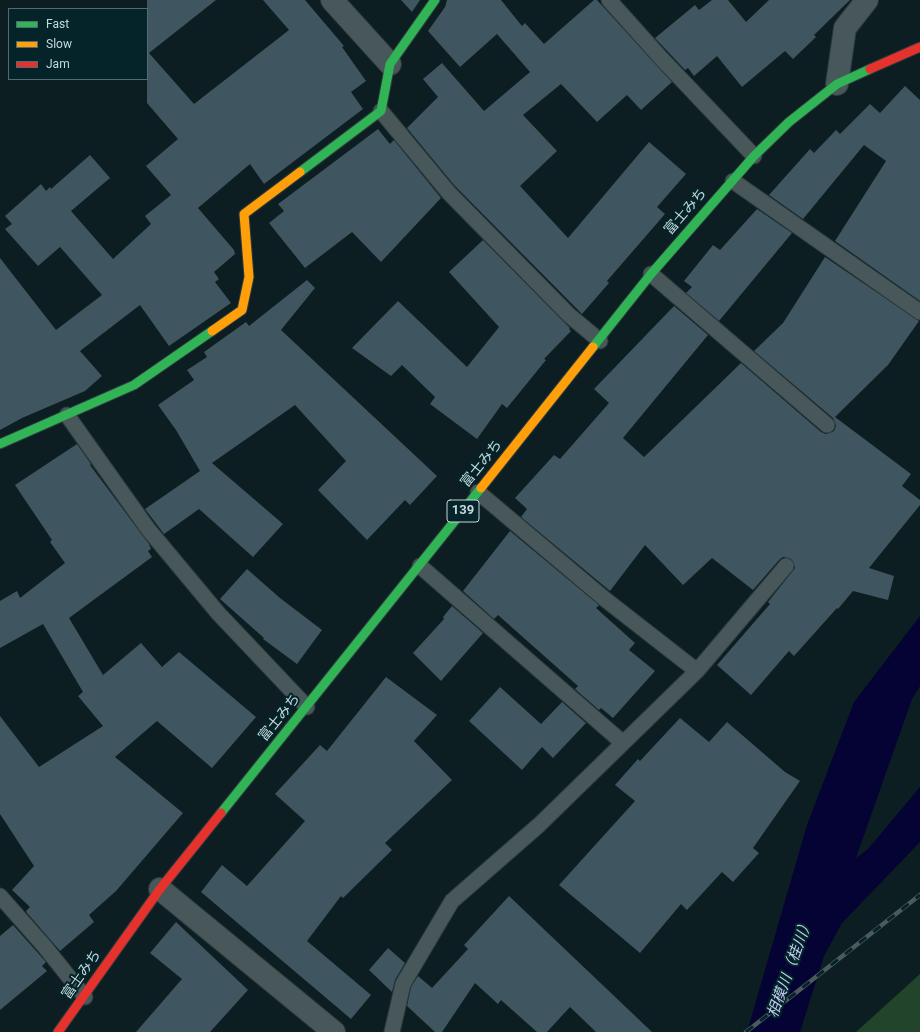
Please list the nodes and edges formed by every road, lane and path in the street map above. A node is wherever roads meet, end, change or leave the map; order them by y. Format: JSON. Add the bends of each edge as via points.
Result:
{"nodes":[{"id":1,"x":332,"y":0,"type":"edge"},
{"id":2,"x":435,"y":0,"type":"edge"},
{"id":3,"x":609,"y":0,"type":"edge"},
{"id":4,"x":867,"y":0,"type":"edge"},
{"id":5,"x":920,"y":47,"type":"edge"},
{"id":6,"x":390,"y":64,"type":"junction"},
{"id":7,"x":836,"y":84,"type":"junction"},
{"id":8,"x":381,"y":111,"type":"junction"},
{"id":9,"x":754,"y":156,"type":"junction"},
{"id":10,"x":732,"y":181,"type":"junction"},
{"id":11,"x":651,"y":274,"type":"junction"},
{"id":12,"x":920,"y":312,"type":"edge"},
{"id":13,"x":600,"y":341,"type":"junction"},
{"id":14,"x":67,"y":415,"type":"junction"},
{"id":15,"x":828,"y":424,"type":"dead end"},
{"id":16,"x":0,"y":444,"type":"edge"},
{"id":17,"x":478,"y":492,"type":"junction"},
{"id":18,"x":420,"y":566,"type":"junction"},
{"id":19,"x":786,"y":566,"type":"dead end"},
{"id":20,"x":697,"y":671,"type":"junction"},
{"id":21,"x":307,"y":707,"type":"junction"},
{"id":22,"x":623,"y":744,"type":"junction"},
{"id":23,"x":160,"y":889,"type":"junction"},
{"id":24,"x":0,"y":896,"type":"edge"},
{"id":25,"x":85,"y":997,"type":"junction"},
{"id":26,"x":58,"y":1032,"type":"edge"},
{"id":27,"x":334,"y":1032,"type":"edge"},
{"id":28,"x":392,"y":1032,"type":"edge"}],
"edges":[{"from":1,"to":6,"type":"street"},
{"from":2,"to":6,"type":"main road"},
{"from":3,"to":9,"type":"lane"},
{"from":4,"to":7,"type":"street","via":[[845,28]]},
{"from":5,"to":7,"type":"main road","name":"富士みち","number":"139"},
{"from":6,"to":8,"type":"main road"},
{"from":7,"to":9,"type":"main road","name":"富士みち","number":"139","via":[[789,122]]},
{"from":8,"to":13,"type":"lane","via":[[449,193],[569,315]]},
{"from":8,"to":14,"type":"main road","via":[[244,214],[249,277],[242,310],[134,385]]},
{"from":9,"to":10,"type":"main road","name":"富士みち","number":"139"},
{"from":10,"to":11,"type":"main road","name":"富士みち","number":"139"},
{"from":10,"to":12,"type":"lane"},
{"from":11,"to":13,"type":"main road","name":"富士みち","number":"139"},
{"from":11,"to":15,"type":"lane"},
{"from":13,"to":17,"type":"main road","name":"富士みち","number":"139"},
{"from":14,"to":16,"type":"main road"},
{"from":14,"to":21,"type":"lane","via":[[148,529],[218,613]]},
{"from":17,"to":18,"type":"main road","name":"富士みち","number":"139"},
{"from":17,"to":20,"type":"lane","via":[[606,600]]},
{"from":18,"to":21,"type":"main road","name":"富士みち","number":"139"},
{"from":18,"to":22,"type":"lane"},
{"from":19,"to":20,"type":"lane"},
{"from":20,"to":22,"type":"lane"},
{"from":21,"to":23,"type":"main road","name":"富士みち","number":"139"},
{"from":22,"to":28,"type":"lane","via":[[539,825],[452,901],[403,984]]},
{"from":23,"to":25,"type":"main road","name":"富士みち","number":"139"},
{"from":23,"to":27,"type":"street"},
{"from":24,"to":25,"type":"lane"},
{"from":25,"to":26,"type":"main road","name":"富士みち","number":"139"}]}
